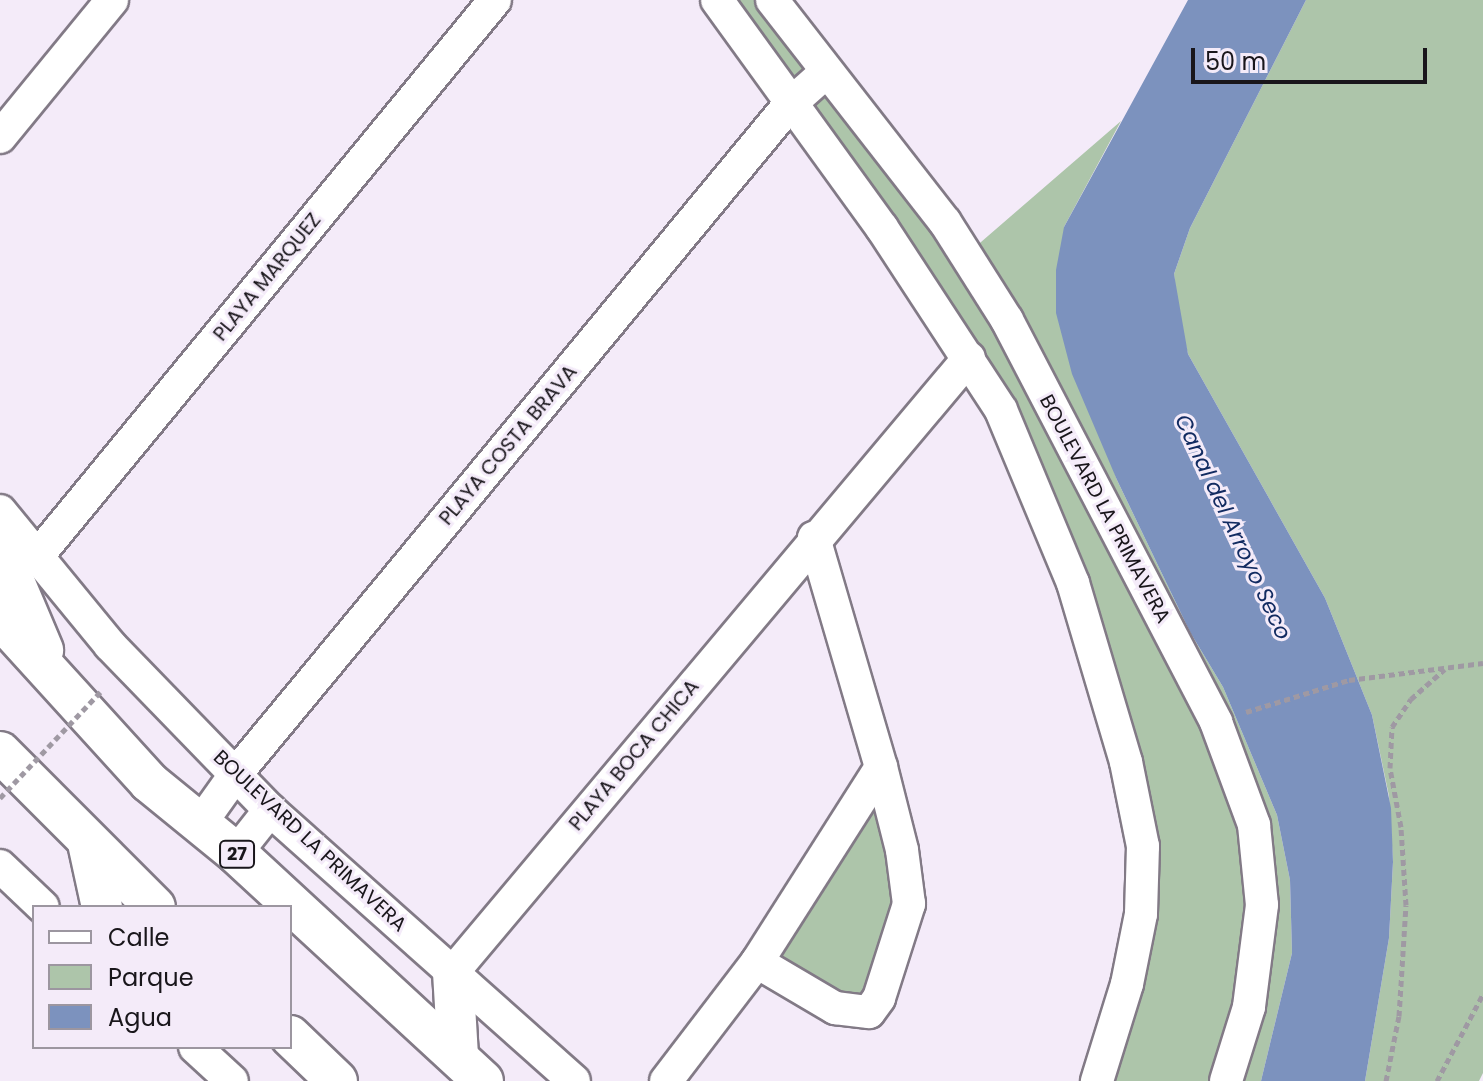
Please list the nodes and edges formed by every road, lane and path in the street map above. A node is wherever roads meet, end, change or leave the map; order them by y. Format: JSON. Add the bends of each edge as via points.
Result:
{"nodes":[{"id":1,"x":112,"y":0,"type":"edge"},
{"id":2,"x":495,"y":0,"type":"edge"},
{"id":3,"x":717,"y":0,"type":"edge"},
{"id":4,"x":772,"y":0,"type":"edge"},
{"id":5,"x":825,"y":73,"type":"junction"},
{"id":6,"x":789,"y":105,"type":"junction"},
{"id":7,"x":0,"y":137,"type":"edge"},
{"id":8,"x":969,"y":358,"type":"junction"},
{"id":9,"x":0,"y":511,"type":"edge"},
{"id":10,"x":814,"y":538,"type":"junction"},
{"id":11,"x":0,"y":548,"type":"edge"},
{"id":12,"x":40,"y":553,"type":"junction"},
{"id":13,"x":0,"y":618,"type":"edge"},
{"id":14,"x":1483,"y":663,"type":"edge"},
{"id":15,"x":1445,"y":669,"type":"junction"},
{"id":16,"x":59,"y":687,"type":"junction"},
{"id":17,"x":102,"y":690,"type":"dead end"},
{"id":18,"x":1216,"y":722,"type":"junction"},
{"id":19,"x":0,"y":752,"type":"edge"},
{"id":20,"x":881,"y":767,"type":"junction"},
{"id":21,"x":235,"y":775,"type":"junction"},
{"id":22,"x":0,"y":796,"type":"edge"},
{"id":23,"x":270,"y":810,"type":"junction"},
{"id":24,"x":58,"y":813,"type":"junction"},
{"id":25,"x":200,"y":824,"type":"junction"},
{"id":26,"x":88,"y":843,"type":"junction"},
{"id":27,"x":236,"y":853,"type":"junction"},
{"id":28,"x":0,"y":866,"type":"edge"},
{"id":29,"x":41,"y":905,"type":"edge"},
{"id":30,"x":102,"y":905,"type":"edge"},
{"id":31,"x":153,"y":905,"type":"edge"},
{"id":32,"x":757,"y":962,"type":"junction"},
{"id":33,"x":453,"y":972,"type":"junction"},
{"id":34,"x":1483,"y":994,"type":"edge"},
{"id":35,"x":292,"y":1038,"type":"edge"},
{"id":36,"x":197,"y":1049,"type":"edge"},
{"id":37,"x":470,"y":1068,"type":"edge"},
{"id":38,"x":232,"y":1081,"type":"edge"},
{"id":39,"x":337,"y":1081,"type":"edge"},
{"id":40,"x":574,"y":1081,"type":"edge"},
{"id":41,"x":666,"y":1081,"type":"edge"},
{"id":42,"x":1097,"y":1081,"type":"edge"},
{"id":43,"x":1226,"y":1081,"type":"edge"},
{"id":44,"x":1386,"y":1081,"type":"edge"},
{"id":45,"x":1437,"y":1081,"type":"edge"}],
"edges":[{"from":1,"to":7,"type":"street"},
{"from":2,"to":12,"type":"street","name":"PLAYA MARQUEZ"},
{"from":3,"to":6,"type":"street"},
{"from":4,"to":5,"type":"street","name":"BOULEVARD LA PRIMAVERA"},
{"from":5,"to":6,"type":"street","name":"PLAYA COSTA BRAVA"},
{"from":5,"to":18,"type":"street","name":"BOULEVARD LA PRIMAVERA","via":[[945,222],[1007,320]]},
{"from":6,"to":8,"type":"street","via":[[882,228]]},
{"from":6,"to":21,"type":"street","name":"PLAYA COSTA BRAVA"},
{"from":8,"to":10,"type":"street","name":"PLAYA BOCA CHICA"},
{"from":8,"to":42,"type":"street","via":[[1001,410],[1073,583],[1126,762],[1143,846],[1141,914]]},
{"from":9,"to":12,"type":"street","name":"BOULEVARD LA PRIMAVERA"},
{"from":10,"to":20,"type":"street"},
{"from":10,"to":33,"type":"street","name":"PLAYA BOCA CHICA"},
{"from":11,"to":16,"type":"main road"},
{"from":12,"to":21,"type":"street","name":"BOULEVARD LA PRIMAVERA","via":[[110,645]]},
{"from":13,"to":16,"type":"main road","number":"27"},
{"from":14,"to":15,"type":"path"},
{"from":15,"to":18,"type":"path","via":[[1349,680]]},
{"from":15,"to":44,"type":"path","via":[[1411,699],[1392,727],[1390,768],[1405,857],[1406,905],[1399,1016]]},
{"from":16,"to":25,"type":"main road","number":"27","via":[[149,782]]},
{"from":17,"to":22,"type":"path","bridge":true},
{"from":18,"to":43,"type":"street","name":"BOULEVARD LA PRIMAVERA","via":[[1254,825],[1262,905],[1249,1007]]},
{"from":19,"to":24,"type":"main road"},
{"from":20,"to":32,"type":"street"},
{"from":20,"to":32,"type":"street","via":[[909,888],[879,998],[869,1012],[835,1008]]},
{"from":21,"to":23,"type":"street","name":"BOULEVARD LA PRIMAVERA"},
{"from":21,"to":25,"type":"street","name":"PLAYA COSTA BRAVA"},
{"from":22,"to":24,"type":"main road"},
{"from":23,"to":27,"type":"street"},
{"from":23,"to":33,"type":"street","name":"BOULEVARD LA PRIMAVERA"},
{"from":24,"to":26,"type":"main road"},
{"from":25,"to":27,"type":"main road","number":"27"},
{"from":26,"to":30,"type":"main road"},
{"from":26,"to":31,"type":"main road"},
{"from":27,"to":37,"type":"main road","number":"27"},
{"from":28,"to":29,"type":"street"},
{"from":32,"to":41,"type":"street"},
{"from":33,"to":37,"type":"main road"},
{"from":33,"to":40,"type":"street","name":"BOULEVARD LA PRIMAVERA"},
{"from":34,"to":45,"type":"path"},
{"from":35,"to":39,"type":"main road"},
{"from":36,"to":38,"type":"street"}]}
